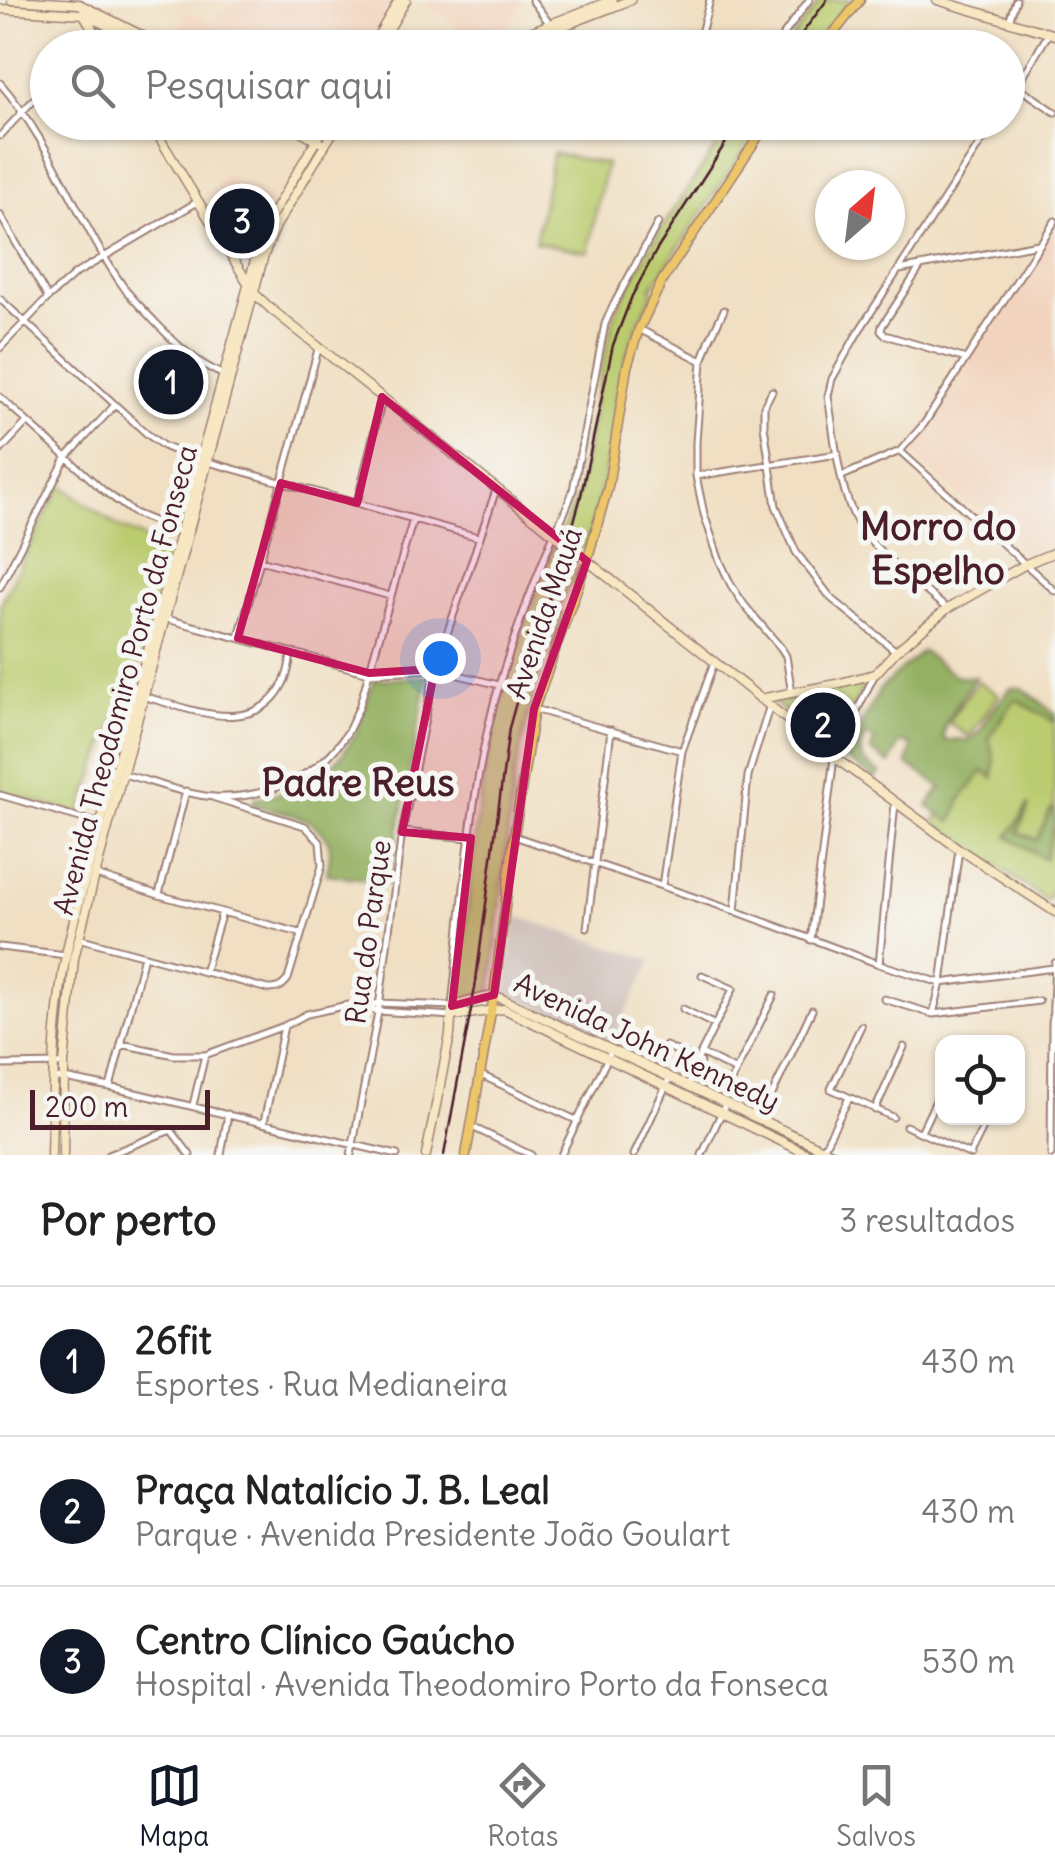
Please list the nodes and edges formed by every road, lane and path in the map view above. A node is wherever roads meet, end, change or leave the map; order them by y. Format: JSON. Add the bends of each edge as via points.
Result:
{"nodes":[{"id":1,"x":12,"y":0,"type":"edge"},
{"id":2,"x":402,"y":0,"type":"edge"},
{"id":3,"x":532,"y":0,"type":"edge"},
{"id":4,"x":612,"y":0,"type":"edge"},
{"id":5,"x":710,"y":0,"type":"edge"},
{"id":6,"x":809,"y":0,"type":"edge"},
{"id":7,"x":860,"y":0,"type":"edge"},
{"id":8,"x":941,"y":0,"type":"edge"},
{"id":9,"x":1016,"y":0,"type":"edge"},
{"id":10,"x":625,"y":1,"type":"edge"},
{"id":11,"x":78,"y":2,"type":"edge"},
{"id":12,"x":0,"y":9,"type":"edge"},
{"id":13,"x":84,"y":14,"type":"junction"},
{"id":14,"x":1009,"y":21,"type":"junction"},
{"id":15,"x":552,"y":26,"type":"junction"},
{"id":16,"x":112,"y":28,"type":"junction"},
{"id":17,"x":93,"y":30,"type":"edge"},
{"id":18,"x":108,"y":30,"type":"edge"},
{"id":19,"x":118,"y":30,"type":"edge"},
{"id":20,"x":126,"y":30,"type":"edge"},
{"id":21,"x":386,"y":30,"type":"edge"},
{"id":22,"x":541,"y":30,"type":"edge"},
{"id":23,"x":544,"y":30,"type":"edge"},
{"id":24,"x":702,"y":30,"type":"edge"},
{"id":25,"x":787,"y":30,"type":"edge"},
{"id":26,"x":836,"y":30,"type":"edge"},
{"id":27,"x":1052,"y":34,"type":"edge"},
{"id":28,"x":1025,"y":75,"type":"edge"},
{"id":29,"x":0,"y":83,"type":"edge"},
{"id":30,"x":1025,"y":91,"type":"edge"},
{"id":31,"x":30,"y":102,"type":"edge"},
{"id":32,"x":23,"y":109,"type":"junction"},
{"id":33,"x":1055,"y":112,"type":"edge"},
{"id":34,"x":30,"y":122,"type":"edge"},
{"id":35,"x":0,"y":136,"type":"edge"},
{"id":36,"x":40,"y":140,"type":"edge"},
{"id":37,"x":161,"y":140,"type":"edge"},
{"id":38,"x":316,"y":140,"type":"joint"},
{"id":39,"x":330,"y":140,"type":"edge"},
{"id":40,"x":756,"y":140,"type":"edge"},
{"id":41,"x":982,"y":140,"type":"edge"},
{"id":42,"x":326,"y":146,"type":"junction"},
{"id":43,"x":293,"y":188,"type":"junction"},
{"id":44,"x":198,"y":201,"type":"junction"},
{"id":45,"x":0,"y":215,"type":"edge"},
{"id":46,"x":1055,"y":222,"type":"edge"},
{"id":47,"x":658,"y":224,"type":"dead end"},
{"id":48,"x":1040,"y":244,"type":"junction"},
{"id":49,"x":260,"y":254,"type":"junction"},
{"id":50,"x":104,"y":256,"type":"junction"},
{"id":51,"x":920,"y":266,"type":"junction"},
{"id":52,"x":898,"y":270,"type":"junction"},
{"id":53,"x":248,"y":283,"type":"junction"},
{"id":54,"x":254,"y":293,"type":"junction"},
{"id":55,"x":48,"y":298,"type":"junction"},
{"id":56,"x":0,"y":299,"type":"edge"},
{"id":57,"x":724,"y":310,"type":"dead end"},
{"id":58,"x":244,"y":314,"type":"junction"},
{"id":59,"x":25,"y":322,"type":"junction"},
{"id":60,"x":639,"y":329,"type":"junction"},
{"id":61,"x":319,"y":346,"type":"junction"},
{"id":62,"x":0,"y":348,"type":"edge"},
{"id":63,"x":966,"y":360,"type":"junction"},
{"id":64,"x":702,"y":361,"type":"junction"},
{"id":65,"x":227,"y":375,"type":"junction"},
{"id":66,"x":772,"y":391,"type":"dead end"},
{"id":67,"x":0,"y":397,"type":"edge"},
{"id":68,"x":382,"y":397,"type":"junction"},
{"id":69,"x":114,"y":406,"type":"junction"},
{"id":70,"x":27,"y":422,"type":"junction"},
{"id":71,"x":0,"y":451,"type":"edge"},
{"id":72,"x":900,"y":451,"type":"junction"},
{"id":73,"x":838,"y":454,"type":"junction"},
{"id":74,"x":66,"y":458,"type":"junction"},
{"id":75,"x":203,"y":460,"type":"junction"},
{"id":76,"x":770,"y":465,"type":"junction"},
{"id":77,"x":696,"y":476,"type":"junction"},
{"id":78,"x":842,"y":476,"type":"junction"},
{"id":79,"x":282,"y":482,"type":"junction"},
{"id":80,"x":496,"y":487,"type":"junction"},
{"id":81,"x":357,"y":503,"type":"junction"},
{"id":82,"x":413,"y":519,"type":"junction"},
{"id":83,"x":554,"y":533,"type":"junction"},
{"id":84,"x":185,"y":534,"type":"junction"},
{"id":85,"x":478,"y":536,"type":"junction"},
{"id":86,"x":1055,"y":552,"type":"edge"},
{"id":87,"x":260,"y":560,"type":"junction"},
{"id":88,"x":587,"y":561,"type":"junction"},
{"id":89,"x":1026,"y":564,"type":"junction"},
{"id":90,"x":0,"y":586,"type":"edge"},
{"id":91,"x":1055,"y":591,"type":"edge"},
{"id":92,"x":390,"y":596,"type":"junction"},
{"id":93,"x":947,"y":609,"type":"junction"},
{"id":94,"x":162,"y":617,"type":"junction"},
{"id":95,"x":238,"y":638,"type":"junction"},
{"id":96,"x":896,"y":651,"type":"junction"},
{"id":97,"x":292,"y":653,"type":"junction"},
{"id":98,"x":714,"y":663,"type":"junction"},
{"id":99,"x":435,"y":670,"type":"junction"},
{"id":100,"x":369,"y":673,"type":"junction"},
{"id":101,"x":875,"y":674,"type":"junction"},
{"id":102,"x":499,"y":686,"type":"junction"},
{"id":103,"x":792,"y":694,"type":"junction"},
{"id":104,"x":140,"y":695,"type":"junction"},
{"id":105,"x":760,"y":699,"type":"junction"},
{"id":106,"x":770,"y":707,"type":"junction"},
{"id":107,"x":534,"y":709,"type":"junction"},
{"id":108,"x":611,"y":730,"type":"junction"},
{"id":109,"x":682,"y":751,"type":"junction"},
{"id":110,"x":834,"y":757,"type":"junction"},
{"id":111,"x":119,"y":772,"type":"junction"},
{"id":112,"x":186,"y":790,"type":"junction"},
{"id":113,"x":0,"y":795,"type":"edge"},
{"id":114,"x":212,"y":797,"type":"junction"},
{"id":115,"x":895,"y":802,"type":"junction"},
{"id":116,"x":104,"y":825,"type":"junction"},
{"id":117,"x":402,"y":832,"type":"junction"},
{"id":118,"x":514,"y":836,"type":"junction"},
{"id":119,"x":471,"y":838,"type":"junction"},
{"id":120,"x":959,"y":849,"type":"junction"},
{"id":121,"x":594,"y":863,"type":"junction"},
{"id":122,"x":91,"y":874,"type":"junction"},
{"id":123,"x":662,"y":886,"type":"junction"},
{"id":124,"x":159,"y":895,"type":"junction"},
{"id":125,"x":735,"y":911,"type":"junction"},
{"id":126,"x":222,"y":912,"type":"junction"},
{"id":127,"x":1055,"y":912,"type":"edge"},
{"id":128,"x":587,"y":928,"type":"dead end"},
{"id":129,"x":300,"y":933,"type":"junction"},
{"id":130,"x":74,"y":937,"type":"junction"},
{"id":131,"x":811,"y":940,"type":"junction"},
{"id":132,"x":0,"y":946,"type":"edge"},
{"id":133,"x":70,"y":956,"type":"junction"},
{"id":134,"x":144,"y":956,"type":"junction"},
{"id":135,"x":878,"y":964,"type":"junction"},
{"id":136,"x":1054,"y":966,"type":"edge"},
{"id":137,"x":204,"y":973,"type":"junction"},
{"id":138,"x":702,"y":975,"type":"dead end"},
{"id":139,"x":940,"y":982,"type":"junction"},
{"id":140,"x":494,"y":994,"type":"junction"},
{"id":141,"x":774,"y":996,"type":"dead end"},
{"id":142,"x":884,"y":999,"type":"dead end"},
{"id":143,"x":1039,"y":1001,"type":"dead end"},
{"id":144,"x":379,"y":1002,"type":"junction"},
{"id":145,"x":364,"y":1007,"type":"junction"},
{"id":146,"x":683,"y":1009,"type":"dead end"},
{"id":147,"x":492,"y":1010,"type":"junction"},
{"id":148,"x":812,"y":1010,"type":"dead end"},
{"id":149,"x":452,"y":1011,"type":"junction"},
{"id":150,"x":378,"y":1012,"type":"junction"},
{"id":151,"x":932,"y":1014,"type":"junction"},
{"id":152,"x":715,"y":1025,"type":"junction"},
{"id":153,"x":284,"y":1026,"type":"junction"},
{"id":154,"x":861,"y":1026,"type":"dead end"},
{"id":155,"x":1053,"y":1027,"type":"edge"},
{"id":156,"x":61,"y":1038,"type":"junction"},
{"id":157,"x":122,"y":1044,"type":"junction"},
{"id":158,"x":666,"y":1046,"type":"dead end"},
{"id":159,"x":904,"y":1047,"type":"dead end"},
{"id":160,"x":701,"y":1053,"type":"junction"},
{"id":161,"x":609,"y":1054,"type":"junction"},
{"id":162,"x":205,"y":1055,"type":"junction"},
{"id":163,"x":697,"y":1061,"type":"junction"},
{"id":164,"x":0,"y":1064,"type":"edge"},
{"id":165,"x":54,"y":1064,"type":"junction"},
{"id":166,"x":64,"y":1064,"type":"junction"},
{"id":167,"x":736,"y":1070,"type":"junction"},
{"id":168,"x":480,"y":1074,"type":"junction"},
{"id":169,"x":58,"y":1078,"type":"junction"},
{"id":170,"x":668,"y":1081,"type":"junction"},
{"id":171,"x":688,"y":1085,"type":"junction"},
{"id":172,"x":110,"y":1086,"type":"junction"},
{"id":173,"x":726,"y":1091,"type":"dead end"},
{"id":174,"x":849,"y":1099,"type":"junction"},
{"id":175,"x":935,"y":1103,"type":"edge"},
{"id":176,"x":193,"y":1105,"type":"junction"},
{"id":177,"x":723,"y":1108,"type":"junction"},
{"id":178,"x":875,"y":1110,"type":"junction"},
{"id":179,"x":228,"y":1114,"type":"junction"},
{"id":180,"x":893,"y":1118,"type":"dead end"},
{"id":181,"x":760,"y":1120,"type":"junction"},
{"id":182,"x":578,"y":1121,"type":"junction"},
{"id":183,"x":264,"y":1122,"type":"junction"},
{"id":184,"x":985,"y":1125,"type":"edge"},
{"id":185,"x":906,"y":1126,"type":"dead end"},
{"id":186,"x":472,"y":1127,"type":"junction"},
{"id":187,"x":1053,"y":1127,"type":"edge"},
{"id":188,"x":921,"y":1132,"type":"junction"},
{"id":189,"x":353,"y":1143,"type":"junction"},
{"id":190,"x":822,"y":1152,"type":"edge"},
{"id":191,"x":186,"y":1154,"type":"edge"},
{"id":192,"x":51,"y":1155,"type":"edge"},
{"id":193,"x":62,"y":1155,"type":"edge"},
{"id":194,"x":108,"y":1155,"type":"edge"},
{"id":195,"x":221,"y":1155,"type":"edge"},
{"id":196,"x":351,"y":1155,"type":"edge"},
{"id":197,"x":398,"y":1155,"type":"edge"},
{"id":198,"x":426,"y":1155,"type":"edge"},
{"id":199,"x":466,"y":1155,"type":"edge"},
{"id":200,"x":531,"y":1155,"type":"edge"},
{"id":201,"x":561,"y":1155,"type":"edge"},
{"id":202,"x":634,"y":1155,"type":"edge"},
{"id":203,"x":702,"y":1155,"type":"edge"},
{"id":204,"x":810,"y":1155,"type":"edge"},
{"id":205,"x":836,"y":1155,"type":"edge"},
{"id":206,"x":970,"y":1155,"type":"edge"},
{"id":207,"x":1051,"y":1155,"type":"edge"}],
"edges":[{"from":1,"to":11,"type":"street"},
{"from":2,"to":21,"type":"street"},
{"from":3,"to":15,"type":"street"},
{"from":4,"to":15,"type":"street"},
{"from":5,"to":24,"type":"street"},
{"from":6,"to":25,"type":"street"},
{"from":7,"to":26,"type":"main road"},
{"from":8,"to":14,"type":"street"},
{"from":9,"to":14,"type":"street"},
{"from":10,"to":15,"type":"street"},
{"from":11,"to":13,"type":"street"},
{"from":11,"to":20,"type":"street"},
{"from":12,"to":13,"type":"street"},
{"from":13,"to":16,"type":"street"},
{"from":13,"to":17,"type":"street"},
{"from":14,"to":27,"type":"street"},
{"from":15,"to":22,"type":"street"},
{"from":15,"to":23,"type":"street"},
{"from":16,"to":18,"type":"street"},
{"from":16,"to":19,"type":"street"},
{"from":27,"to":28,"type":"street"},
{"from":29,"to":32,"type":"street"},
{"from":30,"to":33,"type":"street"},
{"from":31,"to":32,"type":"street"},
{"from":32,"to":34,"type":"street"},
{"from":32,"to":35,"type":"street"},
{"from":36,"to":50,"type":"street"},
{"from":37,"to":44,"type":"street"},
{"from":38,"to":42,"type":"street"},
{"from":38,"to":43,"type":"street","name":"Avenida Theodomiro Porto da Fonseca"},
{"from":39,"to":42,"type":"street","name":"Avenida Theodomiro Porto da Fonseca"},
{"from":40,"to":60,"type":"main road","name":"Avenida Mauá","via":[[662,281]]},
{"from":41,"to":52,"type":"street"},
{"from":42,"to":43,"type":"street","name":"Avenida Theodomiro Porto da Fonseca"},
{"from":43,"to":49,"type":"street","name":"Avenida Theodomiro Porto da Fonseca"},
{"from":44,"to":50,"type":"street"},
{"from":44,"to":53,"type":"street"},
{"from":45,"to":55,"type":"street"},
{"from":46,"to":48,"type":"street"},
{"from":47,"to":83,"type":"street","name":"Avenida Mauá","via":[[605,324],[574,490]]},
{"from":48,"to":51,"type":"street"},
{"from":48,"to":63,"type":"street"},
{"from":49,"to":53,"type":"street","name":"Avenida Theodomiro Porto da Fonseca"},
{"from":49,"to":54,"type":"street","name":"Avenida Theodomiro Porto da Fonseca"},
{"from":50,"to":55,"type":"street"},
{"from":50,"to":65,"type":"street","via":[[175,344]]},
{"from":51,"to":52,"type":"street"},
{"from":51,"to":63,"type":"street","via":[[881,331]]},
{"from":52,"to":73,"type":"street","via":[[832,378],[828,396]]},
{"from":53,"to":54,"type":"street"},
{"from":53,"to":58,"type":"street","name":"Avenida Theodomiro Porto da Fonseca"},
{"from":54,"to":58,"type":"street","name":"Avenida Theodomiro Porto da Fonseca"},
{"from":54,"to":61,"type":"street"},
{"from":55,"to":59,"type":"street"},
{"from":56,"to":59,"type":"street"},
{"from":57,"to":64,"type":"street"},
{"from":58,"to":65,"type":"street","name":"Avenida Theodomiro Porto da Fonseca"},
{"from":59,"to":62,"type":"street"},
{"from":59,"to":69,"type":"street"},
{"from":60,"to":64,"type":"street"},
{"from":60,"to":88,"type":"main road","name":"Avenida Mauá"},
{"from":61,"to":68,"type":"street"},
{"from":61,"to":79,"type":"street"},
{"from":63,"to":72,"type":"street"},
{"from":64,"to":77,"type":"street"},
{"from":65,"to":75,"type":"street","name":"Avenida Theodomiro Porto da Fonseca"},
{"from":66,"to":76,"type":"street","via":[[763,414]]},
{"from":67,"to":70,"type":"street"},
{"from":68,"to":80,"type":"street"},
{"from":68,"to":81,"type":"street"},
{"from":69,"to":74,"type":"street"},
{"from":69,"to":75,"type":"street","via":[[164,446]]},
{"from":70,"to":71,"type":"street"},
{"from":70,"to":74,"type":"street"},
{"from":72,"to":78,"type":"street"},
{"from":72,"to":89,"type":"street"},
{"from":73,"to":76,"type":"street"},
{"from":73,"to":78,"type":"street"},
{"from":74,"to":84,"type":"street","via":[[134,513]]},
{"from":74,"to":90,"type":"street"},
{"from":75,"to":79,"type":"street"},
{"from":75,"to":84,"type":"street","name":"Avenida Theodomiro Porto da Fonseca"},
{"from":76,"to":77,"type":"street"},
{"from":76,"to":96,"type":"street","via":[[776,506],[796,552],[831,598]]},
{"from":77,"to":103,"type":"street","via":[[719,560],[745,606],[786,656]]},
{"from":78,"to":93,"type":"street","via":[[862,530]]},
{"from":79,"to":81,"type":"street"},
{"from":79,"to":87,"type":"street"},
{"from":80,"to":83,"type":"street"},
{"from":80,"to":85,"type":"street","name":"Rua do Parque"},
{"from":81,"to":82,"type":"street"},
{"from":82,"to":85,"type":"street"},
{"from":82,"to":92,"type":"street"},
{"from":83,"to":88,"type":"street"},
{"from":83,"to":102,"type":"street","name":"Avenida Mauá"},
{"from":84,"to":94,"type":"street","name":"Avenida Theodomiro Porto da Fonseca"},
{"from":85,"to":99,"type":"street","name":"Rua do Parque"},
{"from":86,"to":89,"type":"street"},
{"from":87,"to":92,"type":"street"},
{"from":87,"to":95,"type":"street"},
{"from":88,"to":98,"type":"street"},
{"from":88,"to":107,"type":"main road","name":"Avenida Mauá"},
{"from":89,"to":91,"type":"street"},
{"from":89,"to":93,"type":"street"},
{"from":92,"to":100,"type":"street"},
{"from":93,"to":96,"type":"street"},
{"from":94,"to":95,"type":"street"},
{"from":94,"to":104,"type":"street","name":"Avenida Theodomiro Porto da Fonseca"},
{"from":95,"to":97,"type":"street"},
{"from":96,"to":101,"type":"street"},
{"from":97,"to":100,"type":"street"},
{"from":97,"to":104,"type":"street","via":[[274,698],[236,716]]},
{"from":98,"to":105,"type":"street"},
{"from":98,"to":109,"type":"street"},
{"from":99,"to":100,"type":"street"},
{"from":99,"to":102,"type":"street"},
{"from":99,"to":117,"type":"street","name":"Rua do Parque"},
{"from":100,"to":114,"type":"street","via":[[345,737],[317,766],[283,785]]},
{"from":101,"to":103,"type":"street"},
{"from":101,"to":110,"type":"street"},
{"from":102,"to":119,"type":"street","name":"Avenida Mauá"},
{"from":103,"to":105,"type":"street"},
{"from":104,"to":111,"type":"street","name":"Avenida Theodomiro Porto da Fonseca"},
{"from":105,"to":106,"type":"street"},
{"from":106,"to":110,"type":"street"},
{"from":106,"to":125,"type":"street","via":[[748,776]]},
{"from":107,"to":108,"type":"street"},
{"from":107,"to":118,"type":"main road","name":"Avenida Mauá"},
{"from":108,"to":109,"type":"street"},
{"from":108,"to":121,"type":"street"},
{"from":109,"to":123,"type":"street"},
{"from":110,"to":115,"type":"street"},
{"from":110,"to":131,"type":"street"},
{"from":111,"to":112,"type":"street"},
{"from":111,"to":116,"type":"street","name":"Avenida Theodomiro Porto da Fonseca"},
{"from":112,"to":114,"type":"street"},
{"from":112,"to":124,"type":"street"},
{"from":113,"to":116,"type":"street"},
{"from":114,"to":129,"type":"street","via":[[305,826],[320,842],[322,866]]},
{"from":115,"to":120,"type":"street"},
{"from":115,"to":135,"type":"street"},
{"from":116,"to":122,"type":"street","name":"Avenida Theodomiro Porto da Fonseca"},
{"from":117,"to":119,"type":"street"},
{"from":117,"to":144,"type":"street","name":"Rua do Parque"},
{"from":118,"to":121,"type":"street"},
{"from":118,"to":140,"type":"main road","name":"Avenida Mauá"},
{"from":119,"to":149,"type":"street","name":"Avenida Mauá"},
{"from":120,"to":127,"type":"street"},
{"from":120,"to":139,"type":"street"},
{"from":121,"to":123,"type":"street"},
{"from":121,"to":128,"type":"street"},
{"from":122,"to":124,"type":"street"},
{"from":122,"to":130,"type":"street","name":"Avenida Theodomiro Porto da Fonseca"},
{"from":123,"to":125,"type":"street"},
{"from":124,"to":126,"type":"street"},
{"from":125,"to":131,"type":"street"},
{"from":126,"to":129,"type":"street"},
{"from":126,"to":137,"type":"street"},
{"from":129,"to":137,"type":"street","via":[[288,979],[278,989]]},
{"from":130,"to":133,"type":"street","name":"Avenida Theodomiro Porto da Fonseca"},
{"from":130,"to":134,"type":"street"},
{"from":131,"to":135,"type":"street"},
{"from":132,"to":133,"type":"street"},
{"from":133,"to":156,"type":"street","name":"Avenida Theodomiro Porto da Fonseca"},
{"from":134,"to":137,"type":"street"},
{"from":134,"to":157,"type":"street"},
{"from":135,"to":139,"type":"street"},
{"from":136,"to":139,"type":"street"},
{"from":136,"to":155,"type":"street"},
{"from":138,"to":152,"type":"street","via":[[733,989]]},
{"from":139,"to":151,"type":"street"},
{"from":140,"to":147,"type":"main road","name":"Avenida Mauá"},
{"from":140,"to":149,"type":"street"},
{"from":140,"to":161,"type":"street","name":"Avenida John Kennedy"},
{"from":141,"to":167,"type":"street"},
{"from":142,"to":151,"type":"street"},
{"from":143,"to":151,"type":"street"},
{"from":144,"to":145,"type":"street"},
{"from":144,"to":149,"type":"street"},
{"from":144,"to":150,"type":"street","name":"Rua do Parque"},
{"from":145,"to":150,"type":"street"},
{"from":145,"to":153,"type":"street","via":[[325,1009]]},
{"from":146,"to":152,"type":"street"},
{"from":147,"to":149,"type":"street"},
{"from":147,"to":161,"type":"street","name":"Avenida John Kennedy","via":[[504,1009]]},
{"from":147,"to":168,"type":"main road","name":"Avenida Mauá"},
{"from":148,"to":181,"type":"street"},
{"from":149,"to":150,"type":"street"},
{"from":149,"to":198,"type":"street","name":"Avenida Mauá"},
{"from":150,"to":189,"type":"street","name":"Rua do Parque"},
{"from":152,"to":160,"type":"street"},
{"from":153,"to":162,"type":"street"},
{"from":153,"to":183,"type":"street"},
{"from":154,"to":174,"type":"street","via":[[831,1089]]},
{"from":155,"to":187,"type":"street"},
{"from":156,"to":165,"type":"street","name":"Avenida Theodomiro Porto da Fonseca"},
{"from":156,"to":166,"type":"street","name":"Avenida Theodomiro Porto da Fonseca"},
{"from":157,"to":162,"type":"street"},
{"from":157,"to":172,"type":"street"},
{"from":158,"to":163,"type":"street"},
{"from":159,"to":178,"type":"street"},
{"from":160,"to":163,"type":"street"},
{"from":160,"to":167,"type":"street"},
{"from":161,"to":170,"type":"street","name":"Avenida John Kennedy"},
{"from":161,"to":182,"type":"street"},
{"from":162,"to":176,"type":"street"},
{"from":163,"to":171,"type":"street"},
{"from":164,"to":165,"type":"street"},
{"from":165,"to":166,"type":"street"},
{"from":165,"to":169,"type":"street","name":"Avenida Theodomiro Porto da Fonseca"},
{"from":166,"to":169,"type":"street","name":"Avenida Theodomiro Porto da Fonseca"},
{"from":167,"to":173,"type":"street"},
{"from":168,"to":182,"type":"street"},
{"from":168,"to":186,"type":"main road","name":"Avenida Mauá"},
{"from":169,"to":172,"type":"street"},
{"from":169,"to":192,"type":"street","name":"Avenida Theodomiro Porto da Fonseca"},
{"from":169,"to":193,"type":"street","name":"Avenida Theodomiro Porto da Fonseca"},
{"from":170,"to":171,"type":"street","name":"Avenida John Kennedy"},
{"from":170,"to":177,"type":"street","name":"Avenida John Kennedy"},
{"from":170,"to":202,"type":"street"},
{"from":171,"to":177,"type":"street","name":"Avenida John Kennedy"},
{"from":172,"to":176,"type":"street"},
{"from":174,"to":178,"type":"street"},
{"from":174,"to":190,"type":"street"},
{"from":175,"to":188,"type":"street"},
{"from":176,"to":179,"type":"street"},
{"from":177,"to":181,"type":"street","name":"Avenida John Kennedy"},
{"from":177,"to":203,"type":"street"},
{"from":177,"to":204,"type":"street","name":"Avenida John Kennedy"},
{"from":178,"to":180,"type":"street"},
{"from":179,"to":183,"type":"street"},
{"from":179,"to":195,"type":"street"},
{"from":181,"to":190,"type":"street","name":"Avenida John Kennedy"},
{"from":182,"to":201,"type":"street"},
{"from":183,"to":189,"type":"street"},
{"from":184,"to":206,"type":"street"},
{"from":185,"to":188,"type":"street"},
{"from":186,"to":199,"type":"main road","name":"Avenida Mauá"},
{"from":186,"to":200,"type":"street"},
{"from":187,"to":207,"type":"street"},
{"from":188,"to":206,"type":"street"},
{"from":189,"to":196,"type":"street","name":"Rua do Parque"},
{"from":189,"to":197,"type":"street"},
{"from":190,"to":205,"type":"street","name":"Avenida John Kennedy"},
{"from":191,"to":194,"type":"street","via":[[171,1130]]}]}
